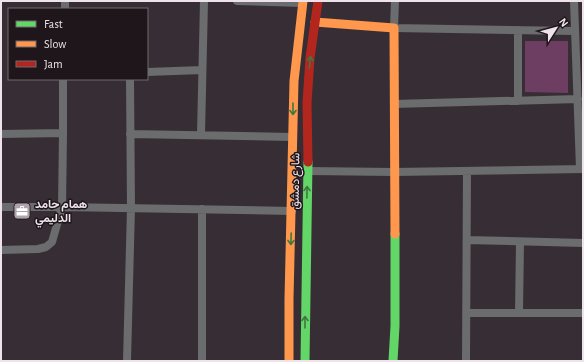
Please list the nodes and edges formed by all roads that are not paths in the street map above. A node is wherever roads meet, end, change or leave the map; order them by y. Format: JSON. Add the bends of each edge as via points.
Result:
{"nodes":[{"id":1,"x":204,"y":1,"type":"edge"},
{"id":2,"x":237,"y":1,"type":"edge"},
{"id":3,"x":318,"y":1,"type":"edge"},
{"id":4,"x":395,"y":1,"type":"edge"},
{"id":5,"x":574,"y":1,"type":"edge"},
{"id":6,"x":303,"y":2,"type":"edge"},
{"id":7,"x":315,"y":22,"type":"junction"},
{"id":8,"x":394,"y":28,"type":"junction"},
{"id":9,"x":518,"y":30,"type":"junction"},
{"id":10,"x":576,"y":31,"type":"junction"},
{"id":11,"x":202,"y":70,"type":"junction"},
{"id":12,"x":148,"y":72,"type":"edge"},
{"id":13,"x":63,"y":80,"type":"edge"},
{"id":14,"x":130,"y":80,"type":"edge"},
{"id":15,"x":578,"y":99,"type":"junction"},
{"id":16,"x":518,"y":100,"type":"junction"},
{"id":17,"x":394,"y":104,"type":"junction"},
{"id":18,"x":63,"y":133,"type":"junction"},
{"id":19,"x":1,"y":134,"type":"edge"},
{"id":20,"x":130,"y":134,"type":"junction"},
{"id":21,"x":201,"y":134,"type":"junction"},
{"id":22,"x":293,"y":137,"type":"junction"},
{"id":23,"x":582,"y":169,"type":"edge"},
{"id":24,"x":308,"y":171,"type":"junction"},
{"id":25,"x":467,"y":171,"type":"junction"},
{"id":26,"x":394,"y":172,"type":"junction"},
{"id":27,"x":62,"y":206,"type":"junction"},
{"id":28,"x":1,"y":207,"type":"edge"},
{"id":29,"x":131,"y":208,"type":"junction"},
{"id":30,"x":202,"y":209,"type":"junction"},
{"id":31,"x":292,"y":211,"type":"junction"},
{"id":32,"x":467,"y":240,"type":"junction"},
{"id":33,"x":520,"y":242,"type":"junction"},
{"id":34,"x":583,"y":243,"type":"edge"},
{"id":35,"x":1,"y":250,"type":"edge"},
{"id":36,"x":467,"y":313,"type":"junction"},
{"id":37,"x":518,"y":313,"type":"junction"},
{"id":38,"x":583,"y":313,"type":"edge"},
{"id":39,"x":127,"y":361,"type":"edge"},
{"id":40,"x":202,"y":361,"type":"edge"},
{"id":41,"x":290,"y":361,"type":"edge"},
{"id":42,"x":305,"y":361,"type":"edge"},
{"id":43,"x":393,"y":361,"type":"edge"},
{"id":44,"x":466,"y":361,"type":"edge"}],
"edges":[{"from":1,"to":11,"type":"street"},
{"from":2,"to":6,"type":"street"},
{"from":3,"to":7,"type":"main road","name":"شارع دمشق"},
{"from":4,"to":8,"type":"street"},
{"from":5,"to":10,"type":"street"},
{"from":6,"to":22,"type":"main road","name":"شارع دمشق","one_way":true,"via":[[294,74]]},
{"from":7,"to":8,"type":"main road"},
{"from":24,"to":7,"type":"main road","name":"شارع دمشق","one_way":true,"via":[[307,88]]},
{"from":8,"to":9,"type":"street"},
{"from":8,"to":17,"type":"main road"},
{"from":9,"to":10,"type":"street"},
{"from":9,"to":16,"type":"street"},
{"from":10,"to":15,"type":"street"},
{"from":11,"to":12,"type":"street"},
{"from":11,"to":21,"type":"street"},
{"from":13,"to":18,"type":"street"},
{"from":14,"to":20,"type":"street"},
{"from":15,"to":16,"type":"street"},
{"from":15,"to":23,"type":"street"},
{"from":16,"to":17,"type":"street"},
{"from":17,"to":26,"type":"main road"},
{"from":18,"to":19,"type":"street"},
{"from":18,"to":27,"type":"street"},
{"from":20,"to":21,"type":"street"},
{"from":20,"to":29,"type":"street"},
{"from":21,"to":22,"type":"street"},
{"from":22,"to":31,"type":"main road","name":"شارع دمشق"},
{"from":23,"to":25,"type":"street"},
{"from":24,"to":26,"type":"street"},
{"from":42,"to":24,"type":"main road","name":"شارع دمشق","one_way":true},
{"from":25,"to":26,"type":"street"},
{"from":25,"to":32,"type":"street"},
{"from":26,"to":43,"type":"main road"},
{"from":27,"to":28,"type":"street"},
{"from":27,"to":29,"type":"street"},
{"from":27,"to":35,"type":"street","via":[[52,242],[46,247]]},
{"from":29,"to":30,"type":"street"},
{"from":29,"to":39,"type":"street"},
{"from":30,"to":31,"type":"street"},
{"from":30,"to":40,"type":"street"},
{"from":31,"to":41,"type":"main road","name":"شارع دمشق","one_way":true},
{"from":32,"to":33,"type":"street"},
{"from":32,"to":36,"type":"street"},
{"from":33,"to":34,"type":"street"},
{"from":33,"to":37,"type":"street"},
{"from":36,"to":37,"type":"street"},
{"from":36,"to":44,"type":"street"},
{"from":37,"to":38,"type":"street"}]}
